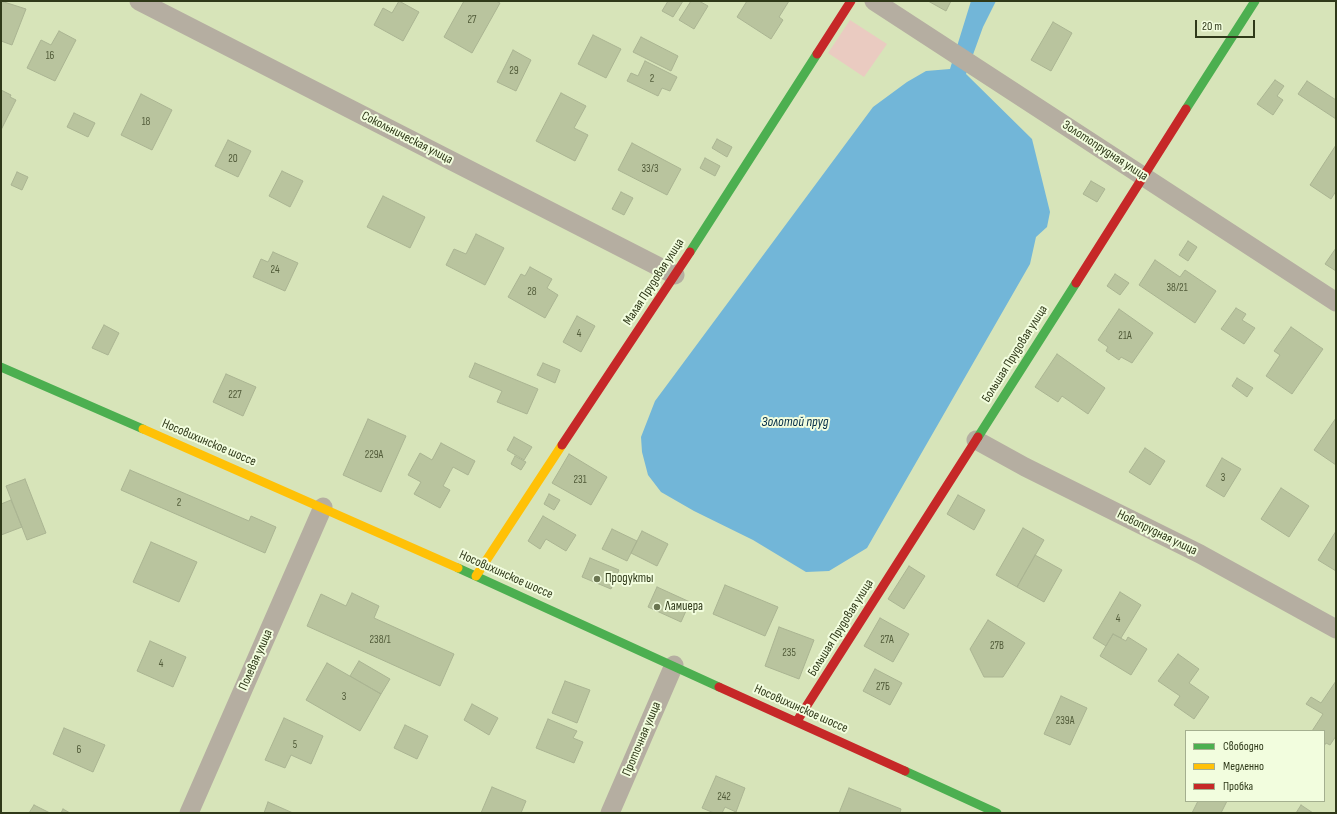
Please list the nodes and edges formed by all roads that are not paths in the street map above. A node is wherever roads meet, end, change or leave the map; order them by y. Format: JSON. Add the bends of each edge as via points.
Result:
{"nodes":[{"id":1,"x":139,"y":1,"type":"edge"},
{"id":2,"x":851,"y":1,"type":"edge"},
{"id":3,"x":874,"y":1,"type":"edge"},
{"id":4,"x":1255,"y":1,"type":"edge"},
{"id":5,"x":1144,"y":176,"type":"junction"},
{"id":6,"x":675,"y":275,"type":"junction"},
{"id":7,"x":1336,"y":302,"type":"edge"},
{"id":8,"x":1,"y":367,"type":"edge"},
{"id":9,"x":976,"y":440,"type":"junction"},
{"id":10,"x":323,"y":506,"type":"junction"},
{"id":11,"x":476,"y":576,"type":"junction"},
{"id":12,"x":1336,"y":629,"type":"edge"},
{"id":13,"x":674,"y":665,"type":"junction"},
{"id":14,"x":796,"y":721,"type":"junction"},
{"id":15,"x":189,"y":813,"type":"edge"},
{"id":16,"x":610,"y":813,"type":"edge"},
{"id":17,"x":997,"y":813,"type":"edge"}],
"edges":[{"from":1,"to":6,"type":"street","name":"Сокольническая улица"},
{"from":2,"to":6,"type":"street","name":"Малая Прудовая улица"},
{"from":3,"to":5,"type":"street","name":"Золотопрудная улица"},
{"from":4,"to":5,"type":"street","name":"Большая Прудовая улица"},
{"from":5,"to":7,"type":"street","name":"Золотопрудная улица"},
{"from":5,"to":9,"type":"street","name":"Большая Прудовая улица"},
{"from":6,"to":11,"type":"street","name":"Малая Прудовая улица"},
{"from":8,"to":10,"type":"street","name":"Носовихинское шоссе"},
{"from":9,"to":12,"type":"street","name":"Новопрудная улица","via":[[1200,554]]},
{"from":9,"to":14,"type":"street","name":"Большая Прудовая улица"},
{"from":10,"to":11,"type":"street","name":"Носовихинское шоссе"},
{"from":10,"to":15,"type":"street","name":"Полевая улица"},
{"from":11,"to":13,"type":"street","name":"Носовихинское шоссе"},
{"from":13,"to":14,"type":"street","name":"Носовихинское шоссе"},
{"from":13,"to":16,"type":"street","name":"Проточная улица"},
{"from":14,"to":17,"type":"street","name":"Носовихинское шоссе"}]}
